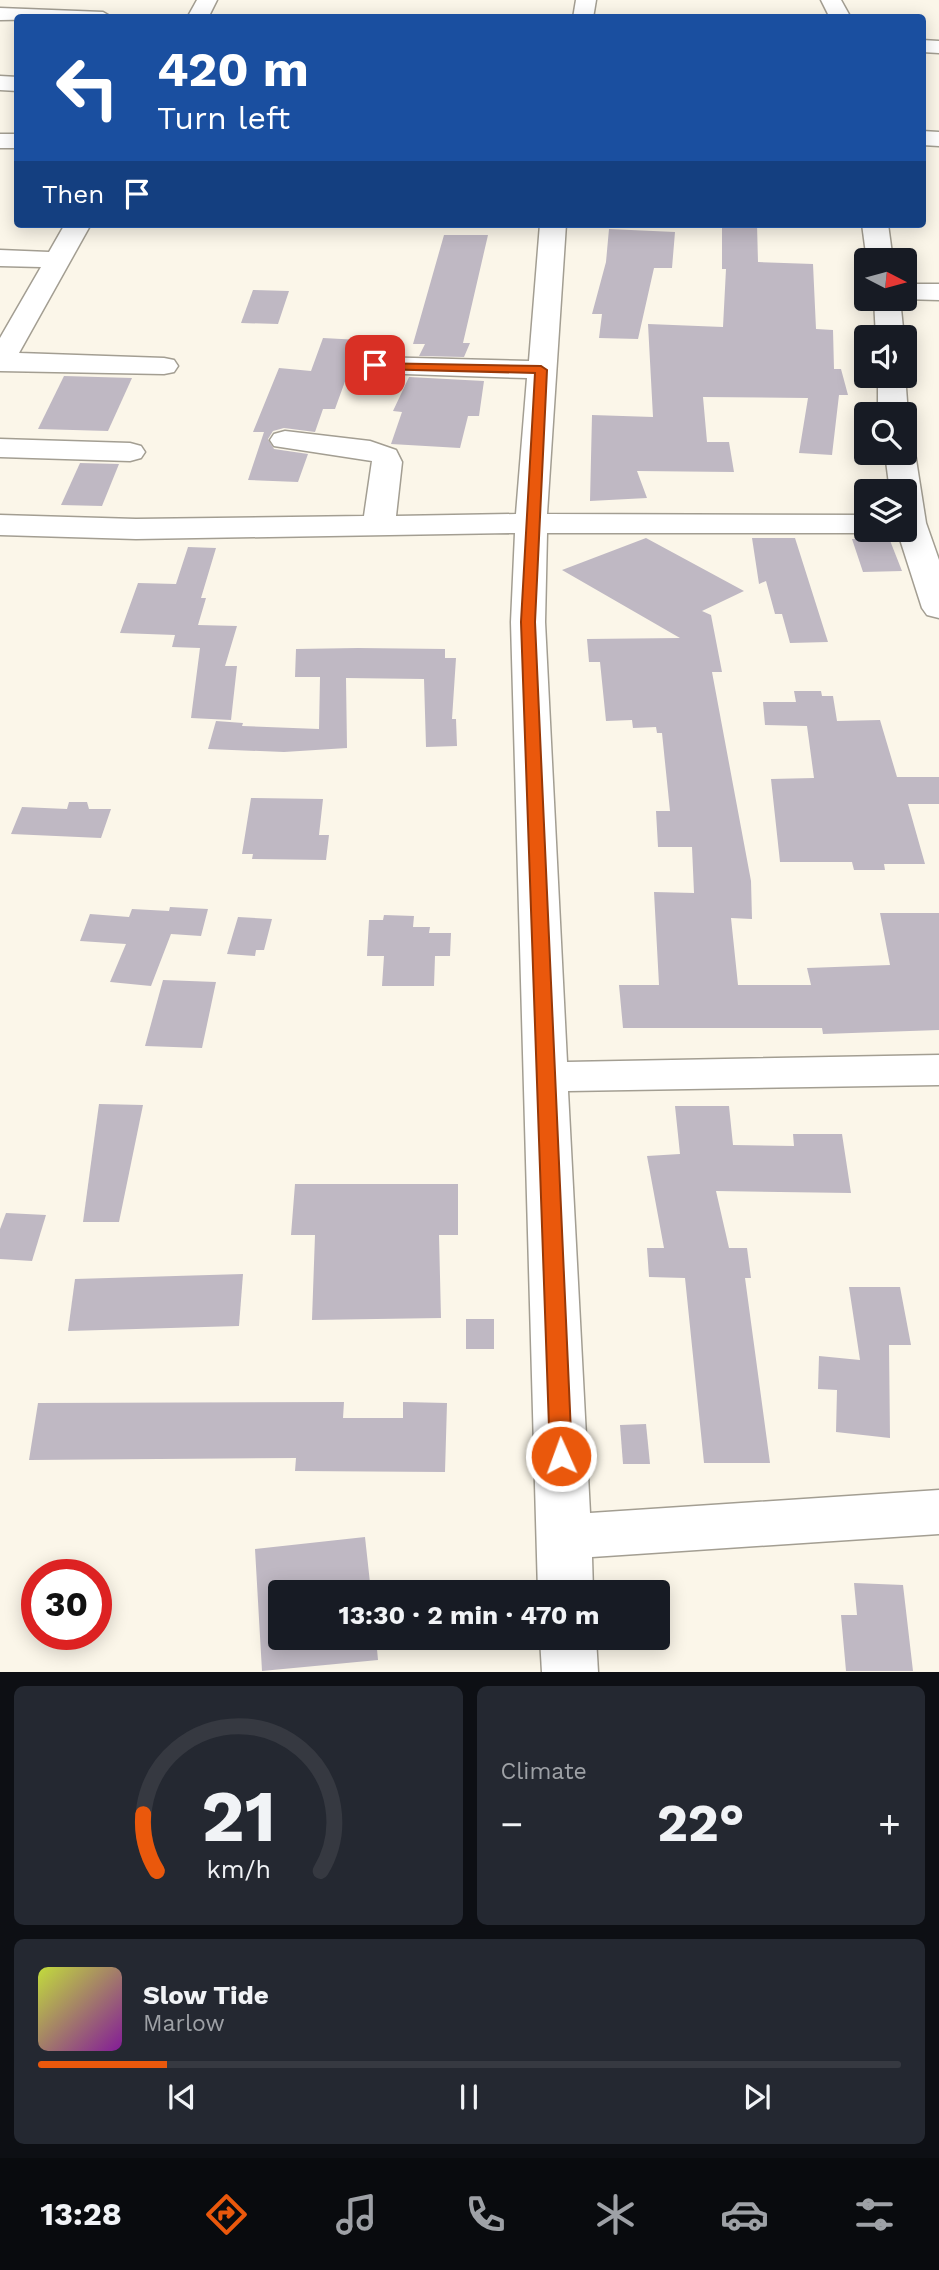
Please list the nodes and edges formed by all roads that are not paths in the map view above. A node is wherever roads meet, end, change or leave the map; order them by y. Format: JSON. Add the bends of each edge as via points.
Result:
{"nodes":[{"id":1,"x":76,"y":228,"type":"edge"},
{"id":2,"x":553,"y":228,"type":"edge"},
{"id":3,"x":876,"y":228,"type":"edge"},
{"id":4,"x":878,"y":248,"type":"edge"},
{"id":5,"x":0,"y":258,"type":"edge"},
{"id":6,"x":57,"y":260,"type":"junction"},
{"id":7,"x":917,"y":292,"type":"edge"},
{"id":8,"x":939,"y":292,"type":"edge"},
{"id":9,"x":1,"y":362,"type":"edge"},
{"id":10,"x":375,"y":365,"type":"dead end"},
{"id":11,"x":164,"y":366,"type":"dead end"},
{"id":12,"x":541,"y":370,"type":"junction"},
{"id":13,"x":285,"y":440,"type":"dead end"},
{"id":14,"x":0,"y":448,"type":"edge"},
{"id":15,"x":130,"y":452,"type":"dead end"},
{"id":16,"x":903,"y":465,"type":"edge"},
{"id":17,"x":531,"y":523,"type":"junction"},
{"id":18,"x":918,"y":523,"type":"edge"},
{"id":19,"x":379,"y":524,"type":"junction"},
{"id":20,"x":854,"y":524,"type":"edge"},
{"id":21,"x":0,"y":526,"type":"edge"},
{"id":22,"x":939,"y":608,"type":"edge"},
{"id":23,"x":939,"y":1070,"type":"edge"},
{"id":24,"x":546,"y":1077,"type":"junction"},
{"id":25,"x":939,"y":1511,"type":"edge"},
{"id":26,"x":564,"y":1537,"type":"junction"},
{"id":27,"x":566,"y":1580,"type":"edge"},
{"id":28,"x":569,"y":1650,"type":"edge"},
{"id":29,"x":570,"y":1671,"type":"edge"}],
"edges":[{"from":1,"to":6,"type":"street"},
{"from":2,"to":12,"type":"street"},
{"from":3,"to":4,"type":"street"},
{"from":5,"to":6,"type":"street"},
{"from":6,"to":9,"type":"street"},
{"from":7,"to":8,"type":"street"},
{"from":9,"to":11,"type":"street"},
{"from":10,"to":12,"type":"street"},
{"from":12,"to":17,"type":"street"},
{"from":13,"to":19,"type":"street","via":[[370,450],[385,456]]},
{"from":14,"to":15,"type":"street"},
{"from":16,"to":18,"type":"street"},
{"from":17,"to":19,"type":"street"},
{"from":17,"to":20,"type":"street"},
{"from":17,"to":24,"type":"street","via":[[528,622]]},
{"from":18,"to":22,"type":"street"},
{"from":19,"to":21,"type":"street"},
{"from":23,"to":24,"type":"street"},
{"from":24,"to":26,"type":"street"},
{"from":25,"to":26,"type":"street"},
{"from":26,"to":27,"type":"street"},
{"from":28,"to":29,"type":"street"}]}
